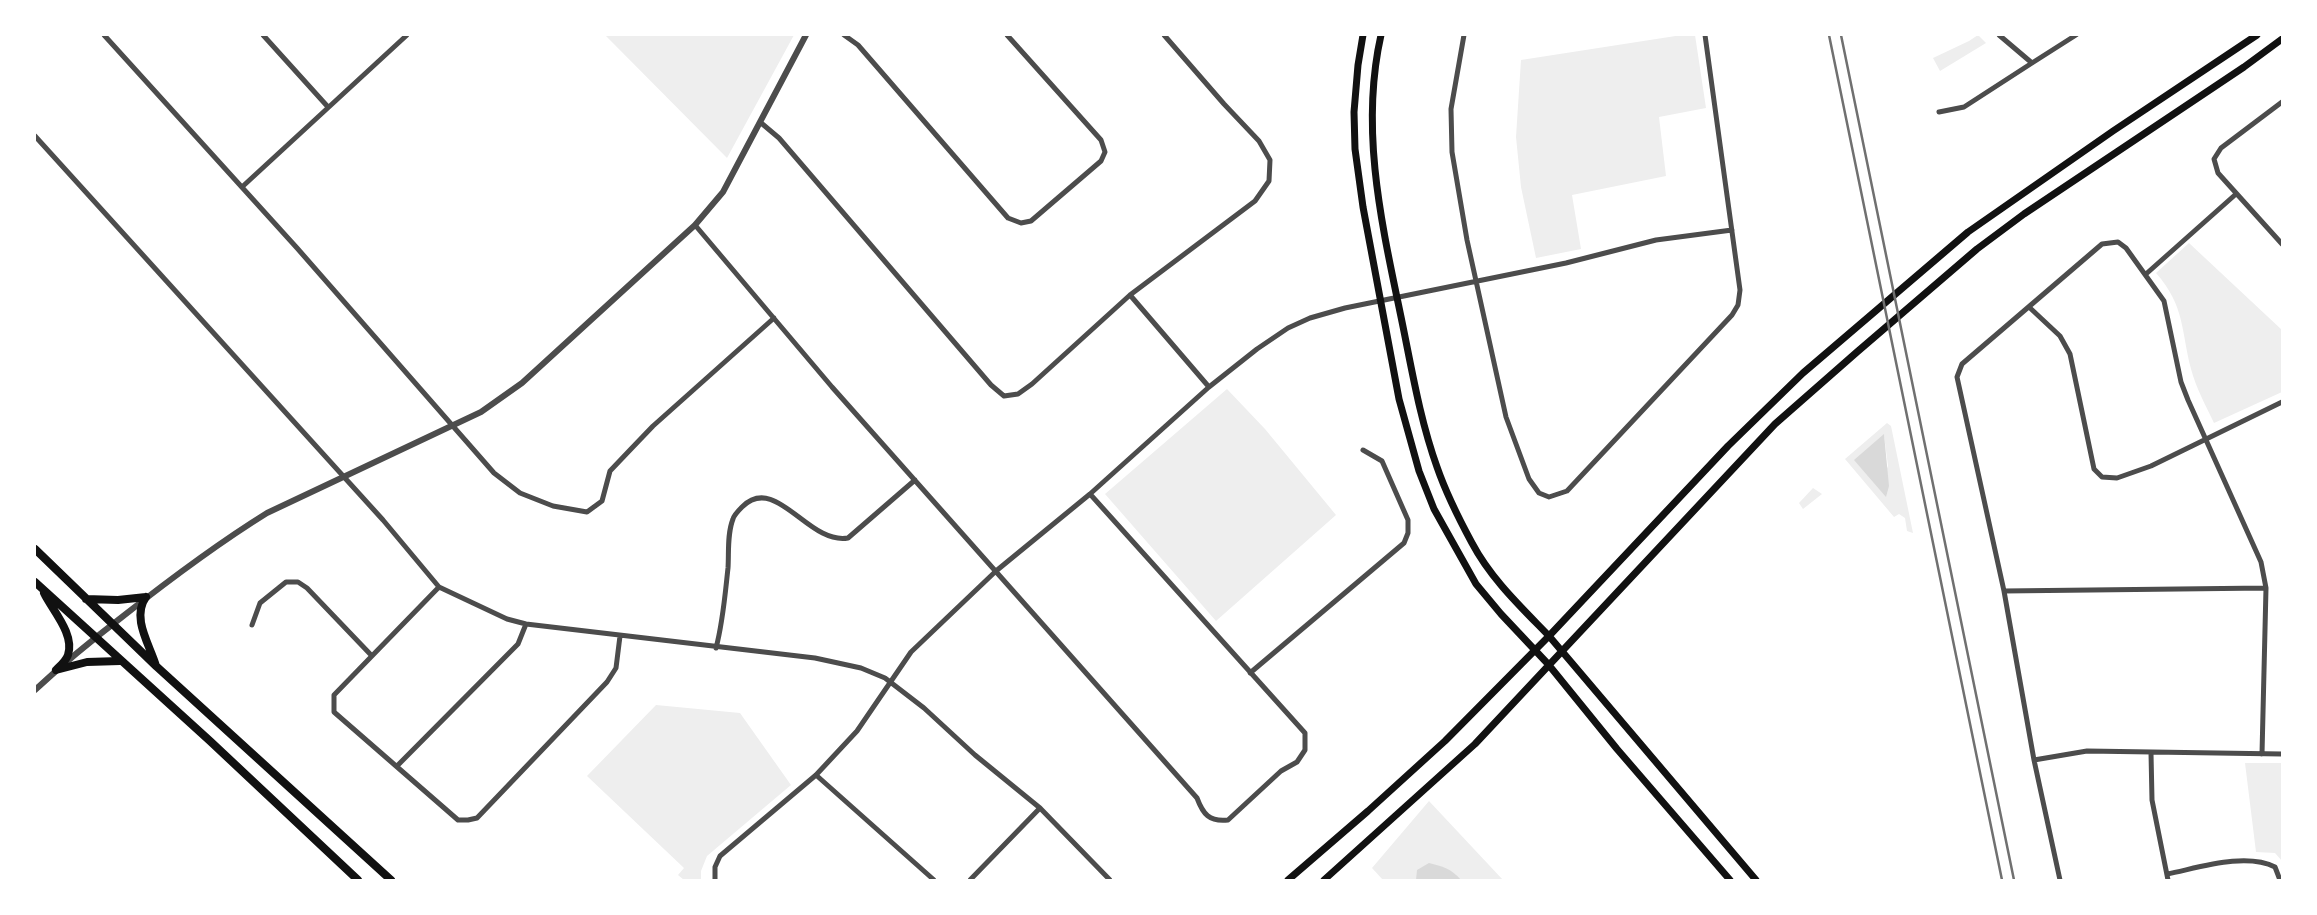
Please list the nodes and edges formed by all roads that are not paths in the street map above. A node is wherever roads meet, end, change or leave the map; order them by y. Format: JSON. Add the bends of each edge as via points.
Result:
{"nodes":[{"id":1,"x":104,"y":35,"type":"edge"},
{"id":2,"x":263,"y":35,"type":"edge"},
{"id":3,"x":407,"y":35,"type":"edge"},
{"id":4,"x":806,"y":35,"type":"edge"},
{"id":5,"x":844,"y":35,"type":"edge"},
{"id":6,"x":1007,"y":35,"type":"edge"},
{"id":7,"x":1164,"y":35,"type":"edge"},
{"id":8,"x":1363,"y":35,"type":"edge"},
{"id":9,"x":1380,"y":35,"type":"edge"},
{"id":10,"x":1464,"y":35,"type":"edge"},
{"id":11,"x":1705,"y":35,"type":"edge"},
{"id":12,"x":1999,"y":35,"type":"edge"},
{"id":13,"x":2076,"y":35,"type":"edge"},
{"id":14,"x":2257,"y":35,"type":"edge"},
{"id":15,"x":2282,"y":39,"type":"edge"},
{"id":16,"x":2032,"y":63,"type":"junction"},
{"id":17,"x":2282,"y":102,"type":"edge"},
{"id":18,"x":328,"y":107,"type":"junction"},
{"id":19,"x":1939,"y":112,"type":"dead end"},
{"id":20,"x":760,"y":122,"type":"junction"},
{"id":21,"x":35,"y":136,"type":"edge"},
{"id":22,"x":242,"y":187,"type":"junction"},
{"id":23,"x":2236,"y":194,"type":"junction"},
{"id":24,"x":695,"y":226,"type":"junction"},
{"id":25,"x":1732,"y":230,"type":"junction"},
{"id":26,"x":2282,"y":244,"type":"edge"},
{"id":27,"x":2146,"y":274,"type":"junction"},
{"id":28,"x":1476,"y":282,"type":"junction"},
{"id":29,"x":1130,"y":295,"type":"junction"},
{"id":30,"x":1397,"y":298,"type":"junction"},
{"id":31,"x":1380,"y":301,"type":"junction"},
{"id":32,"x":2029,"y":307,"type":"junction"},
{"id":33,"x":774,"y":318,"type":"junction"},
{"id":34,"x":1209,"y":387,"type":"junction"},
{"id":35,"x":2282,"y":402,"type":"edge"},
{"id":36,"x":454,"y":426,"type":"junction"},
{"id":37,"x":2204,"y":439,"type":"junction"},
{"id":38,"x":1363,"y":450,"type":"dead end"},
{"id":39,"x":342,"y":477,"type":"junction"},
{"id":40,"x":915,"y":480,"type":"junction"},
{"id":41,"x":1090,"y":494,"type":"junction"},
{"id":42,"x":35,"y":549,"type":"edge"},
{"id":43,"x":996,"y":571,"type":"junction"},
{"id":44,"x":35,"y":582,"type":"edge"},
{"id":45,"x":439,"y":587,"type":"junction"},
{"id":46,"x":2266,"y":588,"type":"junction"},
{"id":47,"x":42,"y":589,"type":"junction"},
{"id":48,"x":2004,"y":591,"type":"junction"},
{"id":49,"x":146,"y":597,"type":"junction"},
{"id":50,"x":86,"y":599,"type":"junction"},
{"id":51,"x":112,"y":624,"type":"junction"},
{"id":52,"x":526,"y":624,"type":"junction"},
{"id":53,"x":252,"y":625,"type":"dead end"},
{"id":54,"x":620,"y":636,"type":"junction"},
{"id":55,"x":1550,"y":636,"type":"junction"},
{"id":56,"x":96,"y":638,"type":"junction"},
{"id":57,"x":716,"y":648,"type":"junction"},
{"id":58,"x":1534,"y":649,"type":"junction"},
{"id":59,"x":1562,"y":650,"type":"junction"},
{"id":60,"x":372,"y":656,"type":"junction"},
{"id":61,"x":120,"y":661,"type":"junction"},
{"id":62,"x":1548,"y":664,"type":"junction"},
{"id":63,"x":156,"y":666,"type":"junction"},
{"id":64,"x":56,"y":670,"type":"junction"},
{"id":65,"x":1250,"y":673,"type":"junction"},
{"id":66,"x":891,"y":683,"type":"junction"},
{"id":67,"x":35,"y":690,"type":"edge"},
{"id":68,"x":2151,"y":753,"type":"junction"},
{"id":69,"x":2262,"y":754,"type":"junction"},
{"id":70,"x":2282,"y":754,"type":"edge"},
{"id":71,"x":2034,"y":760,"type":"junction"},
{"id":72,"x":398,"y":766,"type":"junction"},
{"id":73,"x":816,"y":775,"type":"junction"},
{"id":74,"x":1040,"y":808,"type":"junction"},
{"id":75,"x":2167,"y":877,"type":"edge"},
{"id":76,"x":358,"y":880,"type":"edge"},
{"id":77,"x":391,"y":880,"type":"edge"},
{"id":78,"x":715,"y":880,"type":"edge"},
{"id":79,"x":934,"y":880,"type":"edge"},
{"id":80,"x":970,"y":880,"type":"edge"},
{"id":81,"x":1110,"y":880,"type":"edge"},
{"id":82,"x":1288,"y":880,"type":"edge"},
{"id":83,"x":1324,"y":880,"type":"edge"},
{"id":84,"x":1730,"y":880,"type":"edge"},
{"id":85,"x":1756,"y":880,"type":"edge"},
{"id":86,"x":2060,"y":880,"type":"edge"},
{"id":87,"x":2280,"y":880,"type":"edge"}],
"edges":[{"from":1,"to":22,"type":"street"},
{"from":2,"to":18,"type":"street"},
{"from":3,"to":18,"type":"street"},
{"from":4,"to":20,"type":"street"},
{"from":5,"to":6,"type":"street","via":[[858,46],[1008,218],[1021,224],[1031,221],[1101,161],[1105,152],[1101,140]]},
{"from":7,"to":29,"type":"street","via":[[1259,141],[1270,160],[1268,181],[1255,201]]},
{"from":8,"to":31,"type":"main road","via":[[1354,112],[1355,148]]},
{"from":9,"to":30,"type":"main road","via":[[1372,85],[1372,148]]},
{"from":10,"to":28,"type":"street","via":[[1451,109],[1452,152]]},
{"from":11,"to":25,"type":"street"},
{"from":12,"to":16,"type":"street"},
{"from":13,"to":16,"type":"street"},
{"from":14,"to":55,"type":"main road","via":[[2013,200],[1923,269],[1803,373],[1728,446]]},
{"from":15,"to":59,"type":"main road","via":[[2024,214],[1928,291],[1775,424]]},
{"from":16,"to":19,"type":"street","via":[[1964,107]]},
{"from":17,"to":23,"type":"street","via":[[2215,155],[2215,168]]},
{"from":18,"to":22,"type":"street"},
{"from":20,"to":24,"type":"street","via":[[723,192]]},
{"from":20,"to":29,"type":"street","via":[[779,138],[991,386],[1004,396],[1018,394],[1032,384]]},
{"from":21,"to":39,"type":"street"},
{"from":22,"to":36,"type":"street"},
{"from":23,"to":26,"type":"street"},
{"from":23,"to":27,"type":"street"},
{"from":24,"to":33,"type":"street"},
{"from":24,"to":36,"type":"street","via":[[522,383],[481,412]]},
{"from":25,"to":28,"type":"street","via":[[1656,240]]},
{"from":25,"to":28,"type":"street","via":[[1740,290],[1738,305],[1732,315],[1567,491],[1549,497],[1539,494],[1529,479],[1506,418]]},
{"from":27,"to":32,"type":"street","via":[[2118,242],[2102,244]]},
{"from":27,"to":37,"type":"street","via":[[2164,301],[2182,382]]},
{"from":28,"to":30,"type":"street"},
{"from":29,"to":34,"type":"street"},
{"from":30,"to":31,"type":"street"},
{"from":30,"to":55,"type":"main road","via":[[1425,426],[1437,468],[1454,508],[1493,576]]},
{"from":31,"to":34,"type":"street","via":[[1310,318],[1288,328]]},
{"from":31,"to":58,"type":"main road","via":[[1403,416],[1434,509],[1476,584]]},
{"from":32,"to":37,"type":"street","via":[[2060,336],[2070,354],[2094,469],[2102,477],[2116,478],[2151,466]]},
{"from":32,"to":48,"type":"street","via":[[1962,364],[1957,376]]},
{"from":33,"to":36,"type":"street","via":[[653,426],[610,471],[602,501],[587,512],[553,506],[520,493],[494,473]]},
{"from":33,"to":40,"type":"street"},
{"from":34,"to":41,"type":"street"},
{"from":35,"to":37,"type":"street"},
{"from":36,"to":39,"type":"street"},
{"from":37,"to":46,"type":"street","via":[[2261,562]]},
{"from":38,"to":65,"type":"street","via":[[1382,461],[1408,520],[1404,543]]},
{"from":39,"to":45,"type":"street"},
{"from":39,"to":49,"type":"street","via":[[267,512]]},
{"from":40,"to":43,"type":"street"},
{"from":40,"to":57,"type":"street","via":[[848,538],[838,540],[825,536],[779,502],[760,497],[750,500],[733,519]]},
{"from":41,"to":43,"type":"street"},
{"from":41,"to":65,"type":"street"},
{"from":42,"to":50,"type":"main road"},
{"from":43,"to":65,"type":"street","via":[[1197,798],[1208,818],[1218,821],[1228,820],[1280,771],[1297,762],[1305,750],[1305,733]]},
{"from":43,"to":66,"type":"street","via":[[911,652]]},
{"from":44,"to":47,"type":"main road"},
{"from":45,"to":52,"type":"street","via":[[506,619]]},
{"from":45,"to":60,"type":"street"},
{"from":46,"to":48,"type":"street"},
{"from":46,"to":69,"type":"street"},
{"from":47,"to":56,"type":"main road"},
{"from":47,"to":64,"type":"main road","via":[[68,639],[69,654]]},
{"from":48,"to":71,"type":"street"},
{"from":49,"to":50,"type":"main road"},
{"from":49,"to":51,"type":"street"},
{"from":49,"to":63,"type":"main road","via":[[140,608],[142,625]]},
{"from":50,"to":51,"type":"main road"},
{"from":51,"to":56,"type":"street"},
{"from":51,"to":63,"type":"main road"},
{"from":52,"to":54,"type":"street"},
{"from":52,"to":72,"type":"street","via":[[518,644]]},
{"from":53,"to":60,"type":"street","via":[[260,603],[286,582],[298,582]]},
{"from":54,"to":57,"type":"street"},
{"from":54,"to":72,"type":"street","via":[[616,668],[607,682],[477,818],[458,820]]},
{"from":55,"to":58,"type":"main road"},
{"from":55,"to":59,"type":"main road"},
{"from":56,"to":61,"type":"main road"},
{"from":56,"to":64,"type":"street"},
{"from":57,"to":66,"type":"street","via":[[822,660],[861,668]]},
{"from":58,"to":62,"type":"main road"},
{"from":58,"to":82,"type":"main road","via":[[1445,740]]},
{"from":59,"to":62,"type":"main road"},
{"from":59,"to":85,"type":"main road"},
{"from":60,"to":72,"type":"street","via":[[334,696],[332,704],[334,712]]},
{"from":61,"to":64,"type":"main road","via":[[87,662]]},
{"from":61,"to":76,"type":"main road"},
{"from":62,"to":83,"type":"main road","via":[[1475,744]]},
{"from":62,"to":84,"type":"main road"},
{"from":63,"to":77,"type":"main road"},
{"from":64,"to":67,"type":"street"},
{"from":66,"to":73,"type":"street","via":[[857,731]]},
{"from":66,"to":74,"type":"street"},
{"from":68,"to":69,"type":"street"},
{"from":68,"to":71,"type":"street","via":[[2087,751]]},
{"from":68,"to":75,"type":"street","via":[[2152,800]]},
{"from":69,"to":70,"type":"street"},
{"from":71,"to":86,"type":"street"},
{"from":73,"to":78,"type":"street","via":[[720,856],[715,867]]},
{"from":73,"to":79,"type":"street"},
{"from":74,"to":80,"type":"street"},
{"from":74,"to":81,"type":"street"},
{"from":75,"to":87,"type":"street","via":[[2230,861],[2263,862],[2275,866]]}]}
